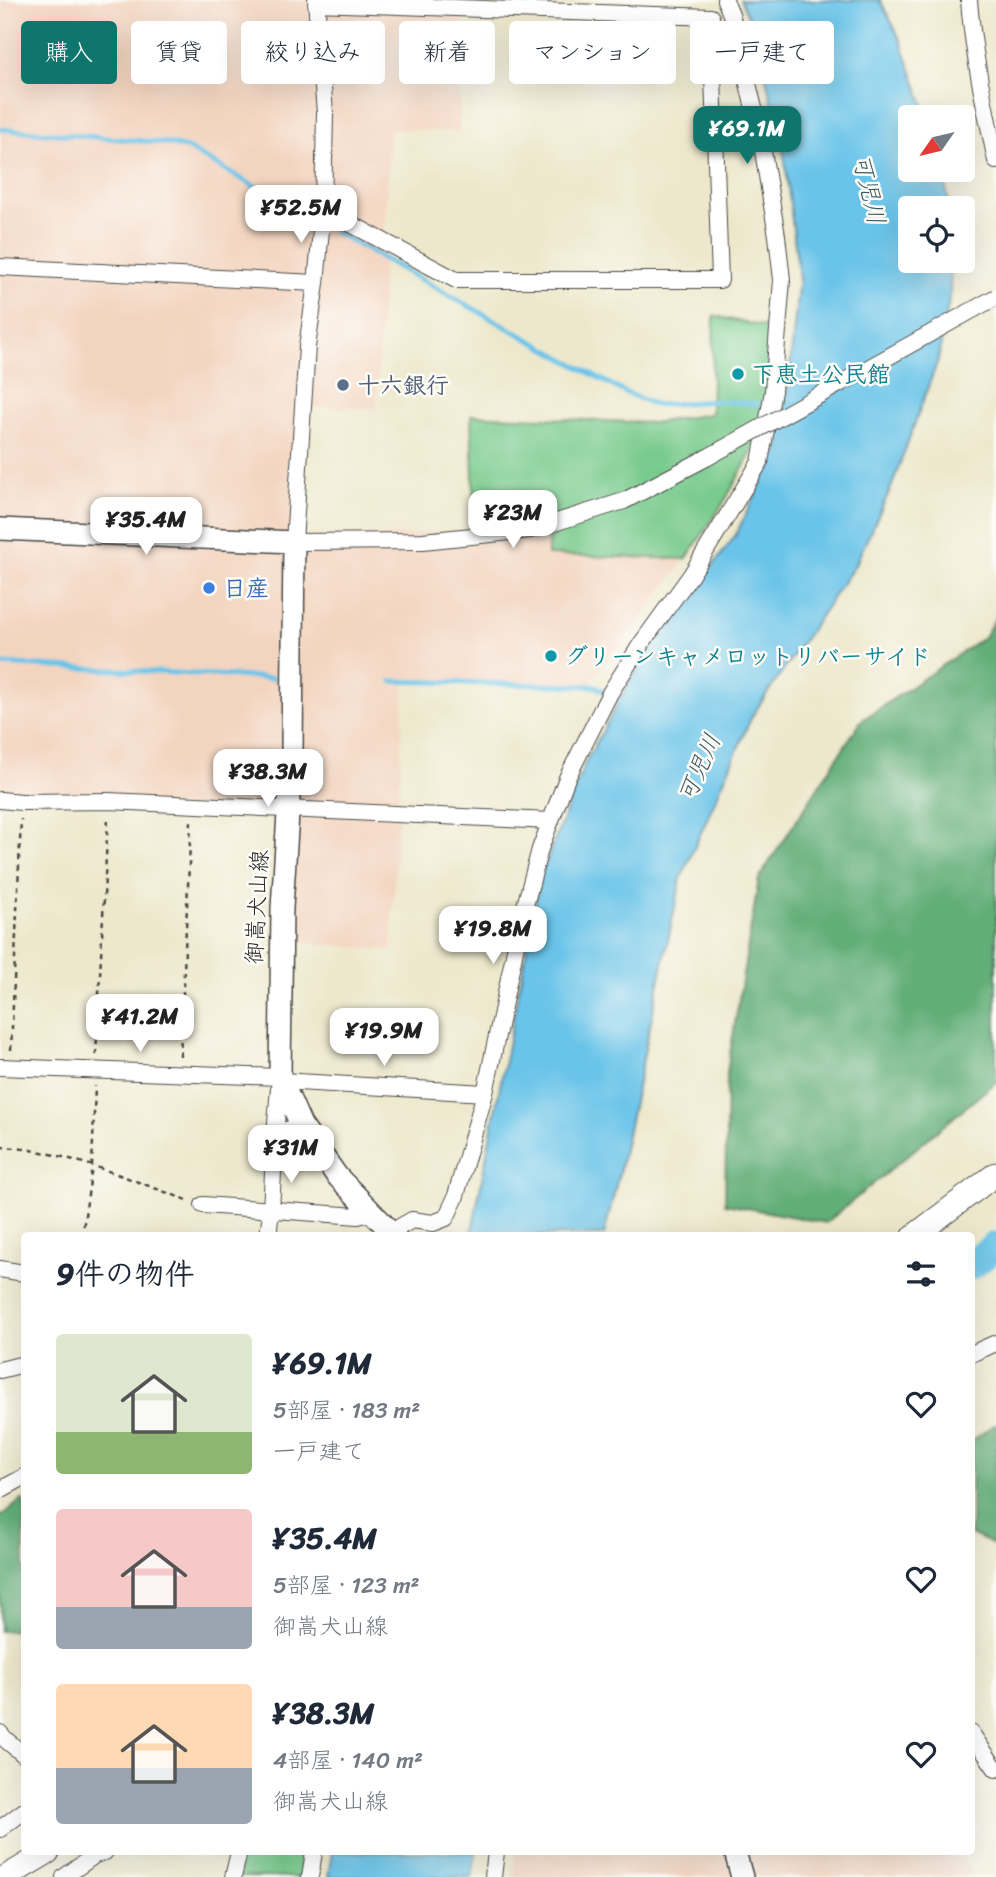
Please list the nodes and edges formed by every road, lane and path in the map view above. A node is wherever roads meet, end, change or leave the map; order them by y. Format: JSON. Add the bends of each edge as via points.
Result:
{"nodes":[{"id":1,"x":725,"y":0,"type":"edge"},
{"id":2,"x":970,"y":0,"type":"edge"},
{"id":3,"x":316,"y":2,"type":"edge"},
{"id":4,"x":996,"y":161,"type":"edge"},
{"id":5,"x":323,"y":209,"type":"junction"},
{"id":6,"x":0,"y":267,"type":"edge"},
{"id":7,"x":316,"y":283,"type":"junction"},
{"id":8,"x":996,"y":297,"type":"edge"},
{"id":9,"x":0,"y":529,"type":"edge"},
{"id":10,"x":294,"y":542,"type":"junction"},
{"id":11,"x":0,"y":800,"type":"edge"},
{"id":12,"x":108,"y":801,"type":"junction"},
{"id":13,"x":22,"y":802,"type":"junction"},
{"id":14,"x":192,"y":804,"type":"junction"},
{"id":15,"x":289,"y":808,"type":"junction"},
{"id":16,"x":551,"y":821,"type":"junction"},
{"id":17,"x":5,"y":1068,"type":"edge"},
{"id":18,"x":96,"y":1070,"type":"junction"},
{"id":19,"x":180,"y":1073,"type":"junction"},
{"id":20,"x":281,"y":1079,"type":"junction"},
{"id":21,"x":485,"y":1093,"type":"junction"},
{"id":22,"x":301,"y":1125,"type":"junction"},
{"id":23,"x":275,"y":1134,"type":"junction"},
{"id":24,"x":0,"y":1147,"type":"edge"},
{"id":25,"x":92,"y":1167,"type":"junction"},
{"id":26,"x":996,"y":1174,"type":"edge"},
{"id":27,"x":203,"y":1205,"type":"joint"},
{"id":28,"x":271,"y":1211,"type":"junction"},
{"id":29,"x":371,"y":1213,"type":"junction"},
{"id":30,"x":83,"y":1232,"type":"edge"},
{"id":31,"x":268,"y":1232,"type":"edge"},
{"id":32,"x":391,"y":1232,"type":"edge"},
{"id":33,"x":396,"y":1232,"type":"edge"},
{"id":34,"x":919,"y":1232,"type":"edge"},
{"id":35,"x":0,"y":1269,"type":"edge"},
{"id":36,"x":21,"y":1272,"type":"edge"},
{"id":37,"x":996,"y":1343,"type":"edge"},
{"id":38,"x":975,"y":1352,"type":"edge"},
{"id":39,"x":21,"y":1365,"type":"edge"},
{"id":40,"x":0,"y":1370,"type":"edge"},
{"id":41,"x":21,"y":1479,"type":"edge"},
{"id":42,"x":0,"y":1490,"type":"edge"},
{"id":43,"x":0,"y":1733,"type":"edge"},
{"id":44,"x":975,"y":1739,"type":"edge"},
{"id":45,"x":21,"y":1752,"type":"edge"},
{"id":46,"x":996,"y":1769,"type":"edge"},
{"id":47,"x":21,"y":1813,"type":"edge"},
{"id":48,"x":0,"y":1829,"type":"edge"},
{"id":49,"x":43,"y":1855,"type":"edge"},
{"id":50,"x":52,"y":1855,"type":"edge"},
{"id":51,"x":97,"y":1855,"type":"edge"},
{"id":52,"x":239,"y":1855,"type":"edge"},
{"id":53,"x":314,"y":1855,"type":"edge"},
{"id":54,"x":496,"y":1855,"type":"edge"},
{"id":55,"x":736,"y":1855,"type":"edge"},
{"id":56,"x":6,"y":1877,"type":"edge"},
{"id":57,"x":20,"y":1877,"type":"edge"},
{"id":58,"x":64,"y":1877,"type":"edge"},
{"id":59,"x":233,"y":1877,"type":"edge"},
{"id":60,"x":310,"y":1877,"type":"edge"},
{"id":61,"x":493,"y":1877,"type":"edge"},
{"id":62,"x":742,"y":1877,"type":"edge"}],
"edges":[{"from":1,"to":16,"type":"street","via":[[760,134],[782,280],[771,405],[760,462],[610,695],[567,778]]},
{"from":2,"to":4,"type":"street","via":[[978,72]]},
{"from":3,"to":5,"type":"street","via":[[325,113]]},
{"from":3,"to":5,"type":"street","via":[[711,17],[720,280],[456,280]]},
{"from":5,"to":7,"type":"street"},
{"from":6,"to":7,"type":"street"},
{"from":7,"to":10,"type":"street","via":[[307,347]]},
{"from":8,"to":10,"type":"street","bridge":true,"via":[[624,501],[531,530],[423,541]]},
{"from":9,"to":10,"type":"main road"},
{"from":10,"to":15,"type":"main road","name":"御嵩犬山線"},
{"from":11,"to":13,"type":"street"},
{"from":12,"to":13,"type":"street"},
{"from":12,"to":14,"type":"street"},
{"from":12,"to":18,"type":"path"},
{"from":13,"to":17,"type":"path"},
{"from":14,"to":15,"type":"street"},
{"from":14,"to":19,"type":"path"},
{"from":15,"to":16,"type":"street"},
{"from":15,"to":20,"type":"main road","name":"御嵩犬山線","via":[[282,908]]},
{"from":16,"to":21,"type":"street","via":[[522,921]]},
{"from":17,"to":18,"type":"street"},
{"from":18,"to":19,"type":"street"},
{"from":18,"to":25,"type":"path"},
{"from":19,"to":20,"type":"street"},
{"from":20,"to":21,"type":"street"},
{"from":20,"to":22,"type":"main road","name":"御嵩犬山線"},
{"from":20,"to":23,"type":"street"},
{"from":21,"to":33,"type":"street","via":[[446,1218],[433,1223],[412,1220]]},
{"from":22,"to":23,"type":"street"},
{"from":22,"to":29,"type":"main road","name":"御嵩犬山線","via":[[337,1176]]},
{"from":23,"to":28,"type":"street"},
{"from":24,"to":25,"type":"path","via":[[18,1147]]},
{"from":25,"to":27,"type":"path"},
{"from":25,"to":30,"type":"path"},
{"from":26,"to":34,"type":"highway"},
{"from":27,"to":28,"type":"street"},
{"from":28,"to":29,"type":"street"},
{"from":28,"to":31,"type":"street"},
{"from":29,"to":32,"type":"main road","name":"御嵩犬山線"},
{"from":35,"to":36,"type":"street"},
{"from":37,"to":38,"type":"street"},
{"from":39,"to":40,"type":"street"},
{"from":41,"to":42,"type":"street"},
{"from":43,"to":45,"type":"street"},
{"from":44,"to":46,"type":"street"},
{"from":47,"to":48,"type":"street"},
{"from":49,"to":56,"type":"highway"},
{"from":50,"to":57,"type":"highway"},
{"from":51,"to":58,"type":"street"},
{"from":52,"to":59,"type":"street"},
{"from":53,"to":60,"type":"street"},
{"from":54,"to":61,"type":"street"},
{"from":55,"to":62,"type":"main road"}]}
